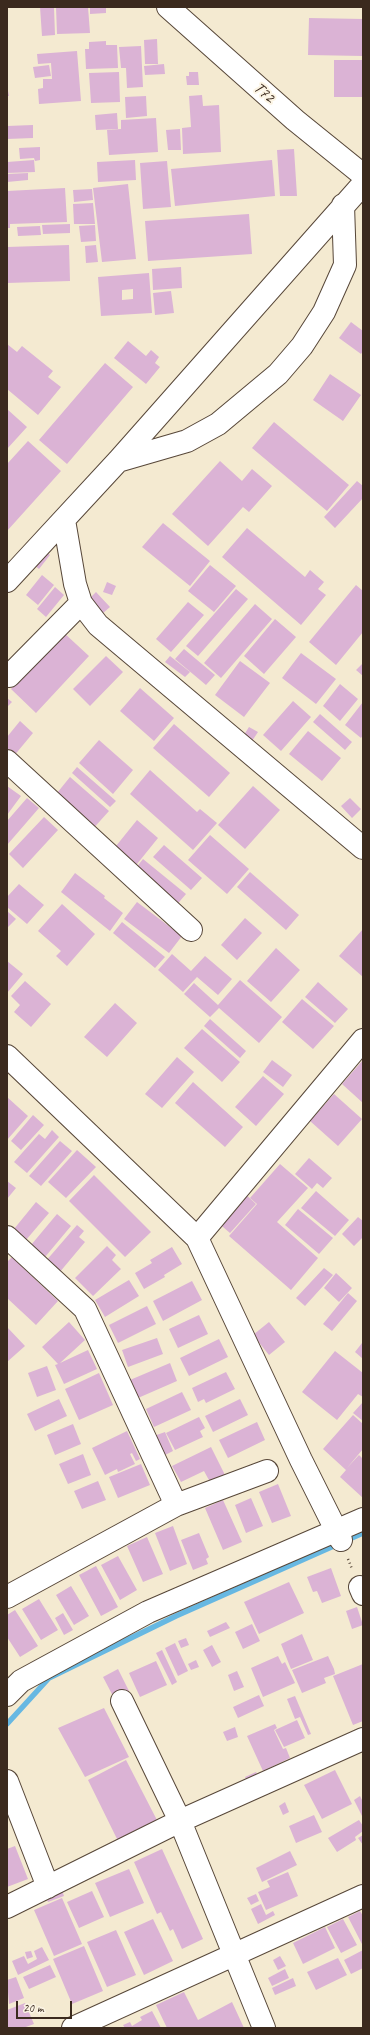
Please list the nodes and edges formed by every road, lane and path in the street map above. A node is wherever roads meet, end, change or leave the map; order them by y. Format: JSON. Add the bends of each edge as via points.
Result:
{"nodes":[{"id":1,"x":168,"y":7,"type":"edge"},
{"id":2,"x":363,"y":175,"type":"edge"},
{"id":3,"x":363,"y":184,"type":"edge"},
{"id":4,"x":343,"y":205,"type":"junction"},
{"id":5,"x":118,"y":461,"type":"junction"},
{"id":6,"x":64,"y":520,"type":"junction"},
{"id":7,"x":7,"y":581,"type":"edge"},
{"id":8,"x":81,"y":603,"type":"junction"},
{"id":9,"x":9,"y":676,"type":"dead end"},
{"id":10,"x":7,"y":761,"type":"edge"},
{"id":11,"x":363,"y":848,"type":"edge"},
{"id":12,"x":191,"y":930,"type":"dead end"},
{"id":13,"x":363,"y":1040,"type":"edge"},
{"id":14,"x":11,"y":1067,"type":"edge"},
{"id":15,"x":7,"y":1237,"type":"edge"},
{"id":16,"x":197,"y":1238,"type":"junction"},
{"id":17,"x":267,"y":1471,"type":"dead end"},
{"id":18,"x":176,"y":1505,"type":"junction"},
{"id":19,"x":363,"y":1519,"type":"edge"},
{"id":20,"x":338,"y":1536,"type":"junction"},
{"id":21,"x":361,"y":1590,"type":"edge"},
{"id":22,"x":7,"y":1596,"type":"edge"},
{"id":23,"x":7,"y":1695,"type":"edge"},
{"id":24,"x":122,"y":1701,"type":"dead end"},
{"id":25,"x":363,"y":1740,"type":"edge"},
{"id":26,"x":7,"y":1781,"type":"edge"},
{"id":27,"x":180,"y":1821,"type":"junction"},
{"id":28,"x":48,"y":1887,"type":"junction"},
{"id":29,"x":363,"y":1896,"type":"edge"},
{"id":30,"x":7,"y":1907,"type":"edge"},
{"id":31,"x":233,"y":1954,"type":"junction"},
{"id":32,"x":73,"y":2028,"type":"edge"},
{"id":33,"x":264,"y":2028,"type":"edge"}],
"edges":[{"from":1,"to":2,"type":"street","name":"T72","via":[[295,120]]},
{"from":3,"to":4,"type":"street"},
{"from":4,"to":5,"type":"street"},
{"from":4,"to":5,"type":"street","via":[[345,265],[324,312],[302,346],[278,374],[218,424],[187,441]]},
{"from":5,"to":6,"type":"street"},
{"from":6,"to":7,"type":"street"},
{"from":6,"to":8,"type":"street","via":[[75,584]]},
{"from":8,"to":9,"type":"street"},
{"from":8,"to":11,"type":"street","via":[[98,625]]},
{"from":10,"to":12,"type":"street"},
{"from":13,"to":16,"type":"street"},
{"from":14,"to":16,"type":"street"},
{"from":15,"to":18,"type":"street","via":[[85,1309]]},
{"from":16,"to":20,"type":"street"},
{"from":17,"to":18,"type":"street"},
{"from":18,"to":22,"type":"street"},
{"from":19,"to":20,"type":"street"},
{"from":20,"to":21,"type":"path"},
{"from":20,"to":23,"type":"street","via":[[148,1612],[21,1681]]},
{"from":24,"to":27,"type":"street"},
{"from":25,"to":27,"type":"street"},
{"from":26,"to":28,"type":"street"},
{"from":27,"to":28,"type":"street"},
{"from":27,"to":31,"type":"street"},
{"from":28,"to":30,"type":"street"},
{"from":29,"to":31,"type":"street"},
{"from":31,"to":32,"type":"street"},
{"from":31,"to":33,"type":"street"}]}
